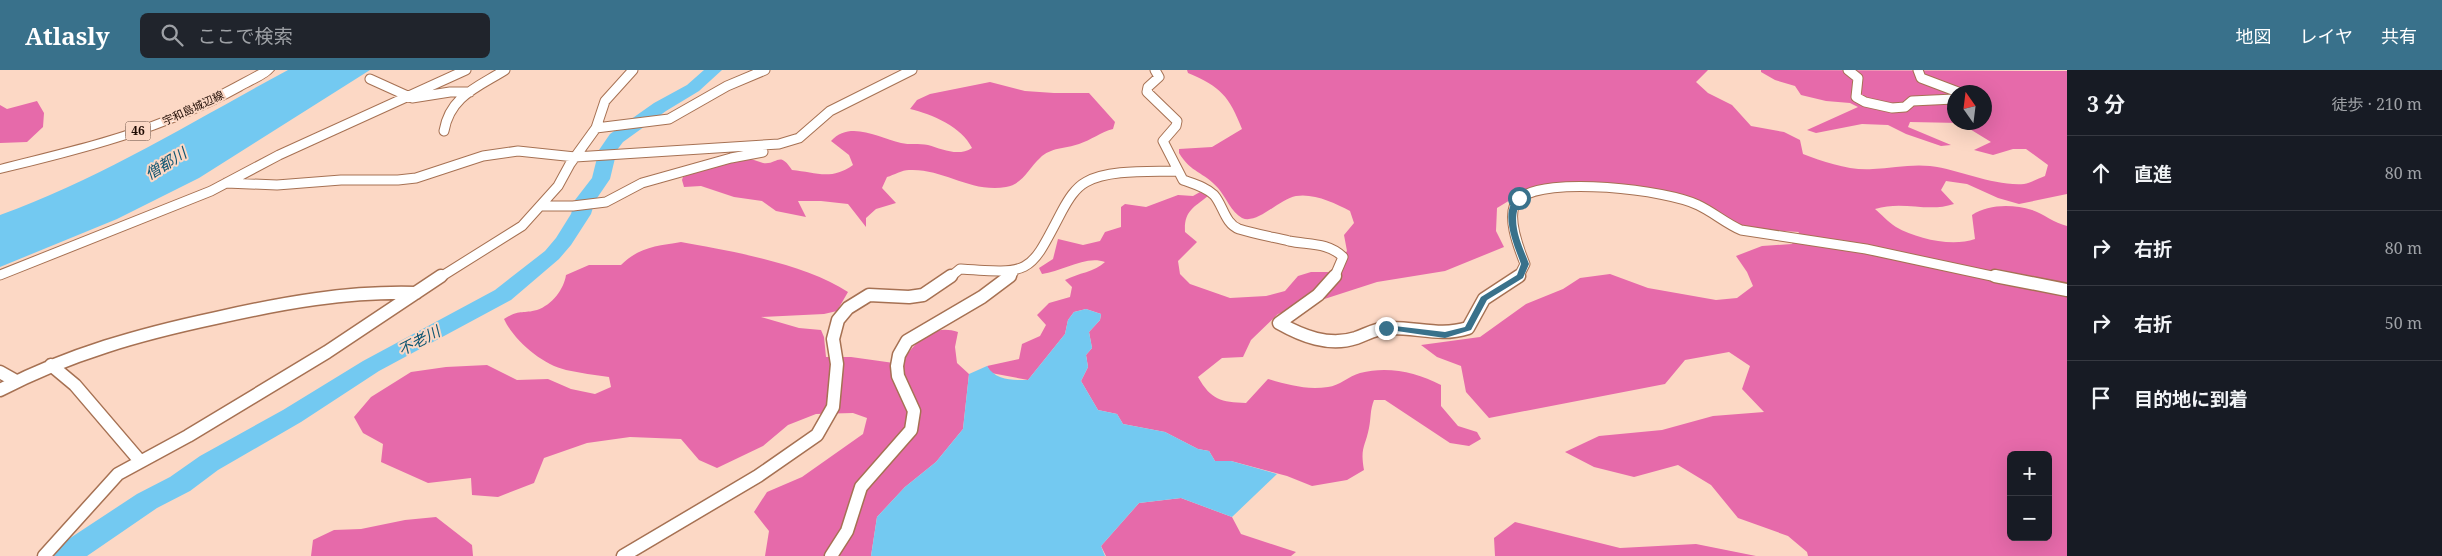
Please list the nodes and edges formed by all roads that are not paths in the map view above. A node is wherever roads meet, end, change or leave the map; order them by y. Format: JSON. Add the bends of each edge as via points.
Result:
{"nodes":[{"id":1,"x":268,"y":70,"type":"edge"},
{"id":2,"x":466,"y":70,"type":"edge"},
{"id":3,"x":505,"y":70,"type":"edge"},
{"id":4,"x":633,"y":70,"type":"edge"},
{"id":5,"x":765,"y":70,"type":"edge"},
{"id":6,"x":912,"y":70,"type":"edge"},
{"id":7,"x":1155,"y":70,"type":"edge"},
{"id":8,"x":1848,"y":70,"type":"edge"},
{"id":9,"x":1918,"y":70,"type":"edge"},
{"id":10,"x":370,"y":79,"type":"dead end"},
{"id":11,"x":1947,"y":88,"type":"edge"},
{"id":12,"x":470,"y":92,"type":"junction"},
{"id":13,"x":404,"y":96,"type":"junction"},
{"id":14,"x":1947,"y":99,"type":"edge"},
{"id":15,"x":596,"y":128,"type":"junction"},
{"id":16,"x":444,"y":131,"type":"dead end"},
{"id":17,"x":788,"y":141,"type":"junction"},
{"id":18,"x":575,"y":157,"type":"junction"},
{"id":19,"x":0,"y":169,"type":"edge"},
{"id":20,"x":1177,"y":170,"type":"junction"},
{"id":21,"x":226,"y":183,"type":"junction"},
{"id":22,"x":541,"y":206,"type":"junction"},
{"id":23,"x":1015,"y":270,"type":"junction"},
{"id":24,"x":0,"y":275,"type":"edge"},
{"id":25,"x":2067,"y":290,"type":"edge"},
{"id":26,"x":416,"y":293,"type":"junction"},
{"id":27,"x":51,"y":365,"type":"junction"},
{"id":28,"x":0,"y":372,"type":"edge"},
{"id":29,"x":16,"y":381,"type":"junction"},
{"id":30,"x":0,"y":390,"type":"edge"},
{"id":31,"x":140,"y":461,"type":"junction"},
{"id":32,"x":44,"y":556,"type":"edge"},
{"id":33,"x":623,"y":556,"type":"edge"},
{"id":34,"x":830,"y":556,"type":"edge"}],
"edges":[{"from":1,"to":19,"type":"main road","name":"宇和島城辺線","number":"46","via":[[190,112],[163,122],[97,144]]},
{"from":2,"to":13,"type":"street"},
{"from":3,"to":12,"type":"street"},
{"from":4,"to":15,"type":"street","via":[[605,101]]},
{"from":5,"to":15,"type":"street","via":[[727,86],[669,119]]},
{"from":6,"to":17,"type":"street","via":[[830,111],[807,133]]},
{"from":7,"to":20,"type":"street","via":[[1159,77],[1147,92],[1177,121],[1164,141],[1178,166]]},
{"from":8,"to":14,"type":"street","via":[[1858,78],[1856,97],[1878,106],[1892,108],[1905,106],[1912,100]]},
{"from":9,"to":11,"type":"street","via":[[1921,78]]},
{"from":10,"to":13,"type":"street"},
{"from":12,"to":13,"type":"street"},
{"from":12,"to":16,"type":"street","via":[[448,113]]},
{"from":13,"to":21,"type":"street"},
{"from":15,"to":18,"type":"street"},
{"from":17,"to":18,"type":"street","via":[[760,146]]},
{"from":17,"to":22,"type":"street","via":[[787,146],[776,150],[731,158],[642,184],[606,202]]},
{"from":18,"to":21,"type":"street","via":[[518,151],[483,156],[416,178],[398,180],[277,185]]},
{"from":18,"to":22,"type":"street","via":[[558,186]]},
{"from":20,"to":23,"type":"street","via":[[1104,176],[1085,183],[1076,190],[1058,216],[1046,248],[1039,257]]},
{"from":20,"to":25,"type":"street","via":[[1183,180],[1205,188],[1215,196],[1237,228],[1290,241],[1324,245],[1343,257],[1330,285],[1279,322],[1312,338],[1352,339],[1371,330],[1386,328],[1445,335],[1468,328],[1484,299],[1520,276],[1525,264],[1512,228],[1515,204],[1519,198],[1568,186],[1663,194],[1698,205],[1742,230],[1853,246]]},
{"from":21,"to":24,"type":"street","via":[[177,206]]},
{"from":22,"to":26,"type":"street","via":[[522,226]]},
{"from":23,"to":33,"type":"street","via":[[960,269],[923,295],[878,294],[858,301],[838,320],[833,339],[837,364],[833,407],[817,435],[758,476]]},
{"from":23,"to":34,"type":"street","via":[[1012,276],[990,292],[907,341],[898,354],[895,364],[914,423],[906,439],[865,480],[855,496],[842,542]]},
{"from":26,"to":27,"type":"street","via":[[329,296],[264,307],[151,332]]},
{"from":26,"to":31,"type":"street","via":[[327,352],[188,436]]},
{"from":27,"to":29,"type":"street"},
{"from":27,"to":31,"type":"street","via":[[74,385]]},
{"from":28,"to":29,"type":"street"},
{"from":29,"to":30,"type":"street"},
{"from":31,"to":32,"type":"street","via":[[118,474]]}]}
